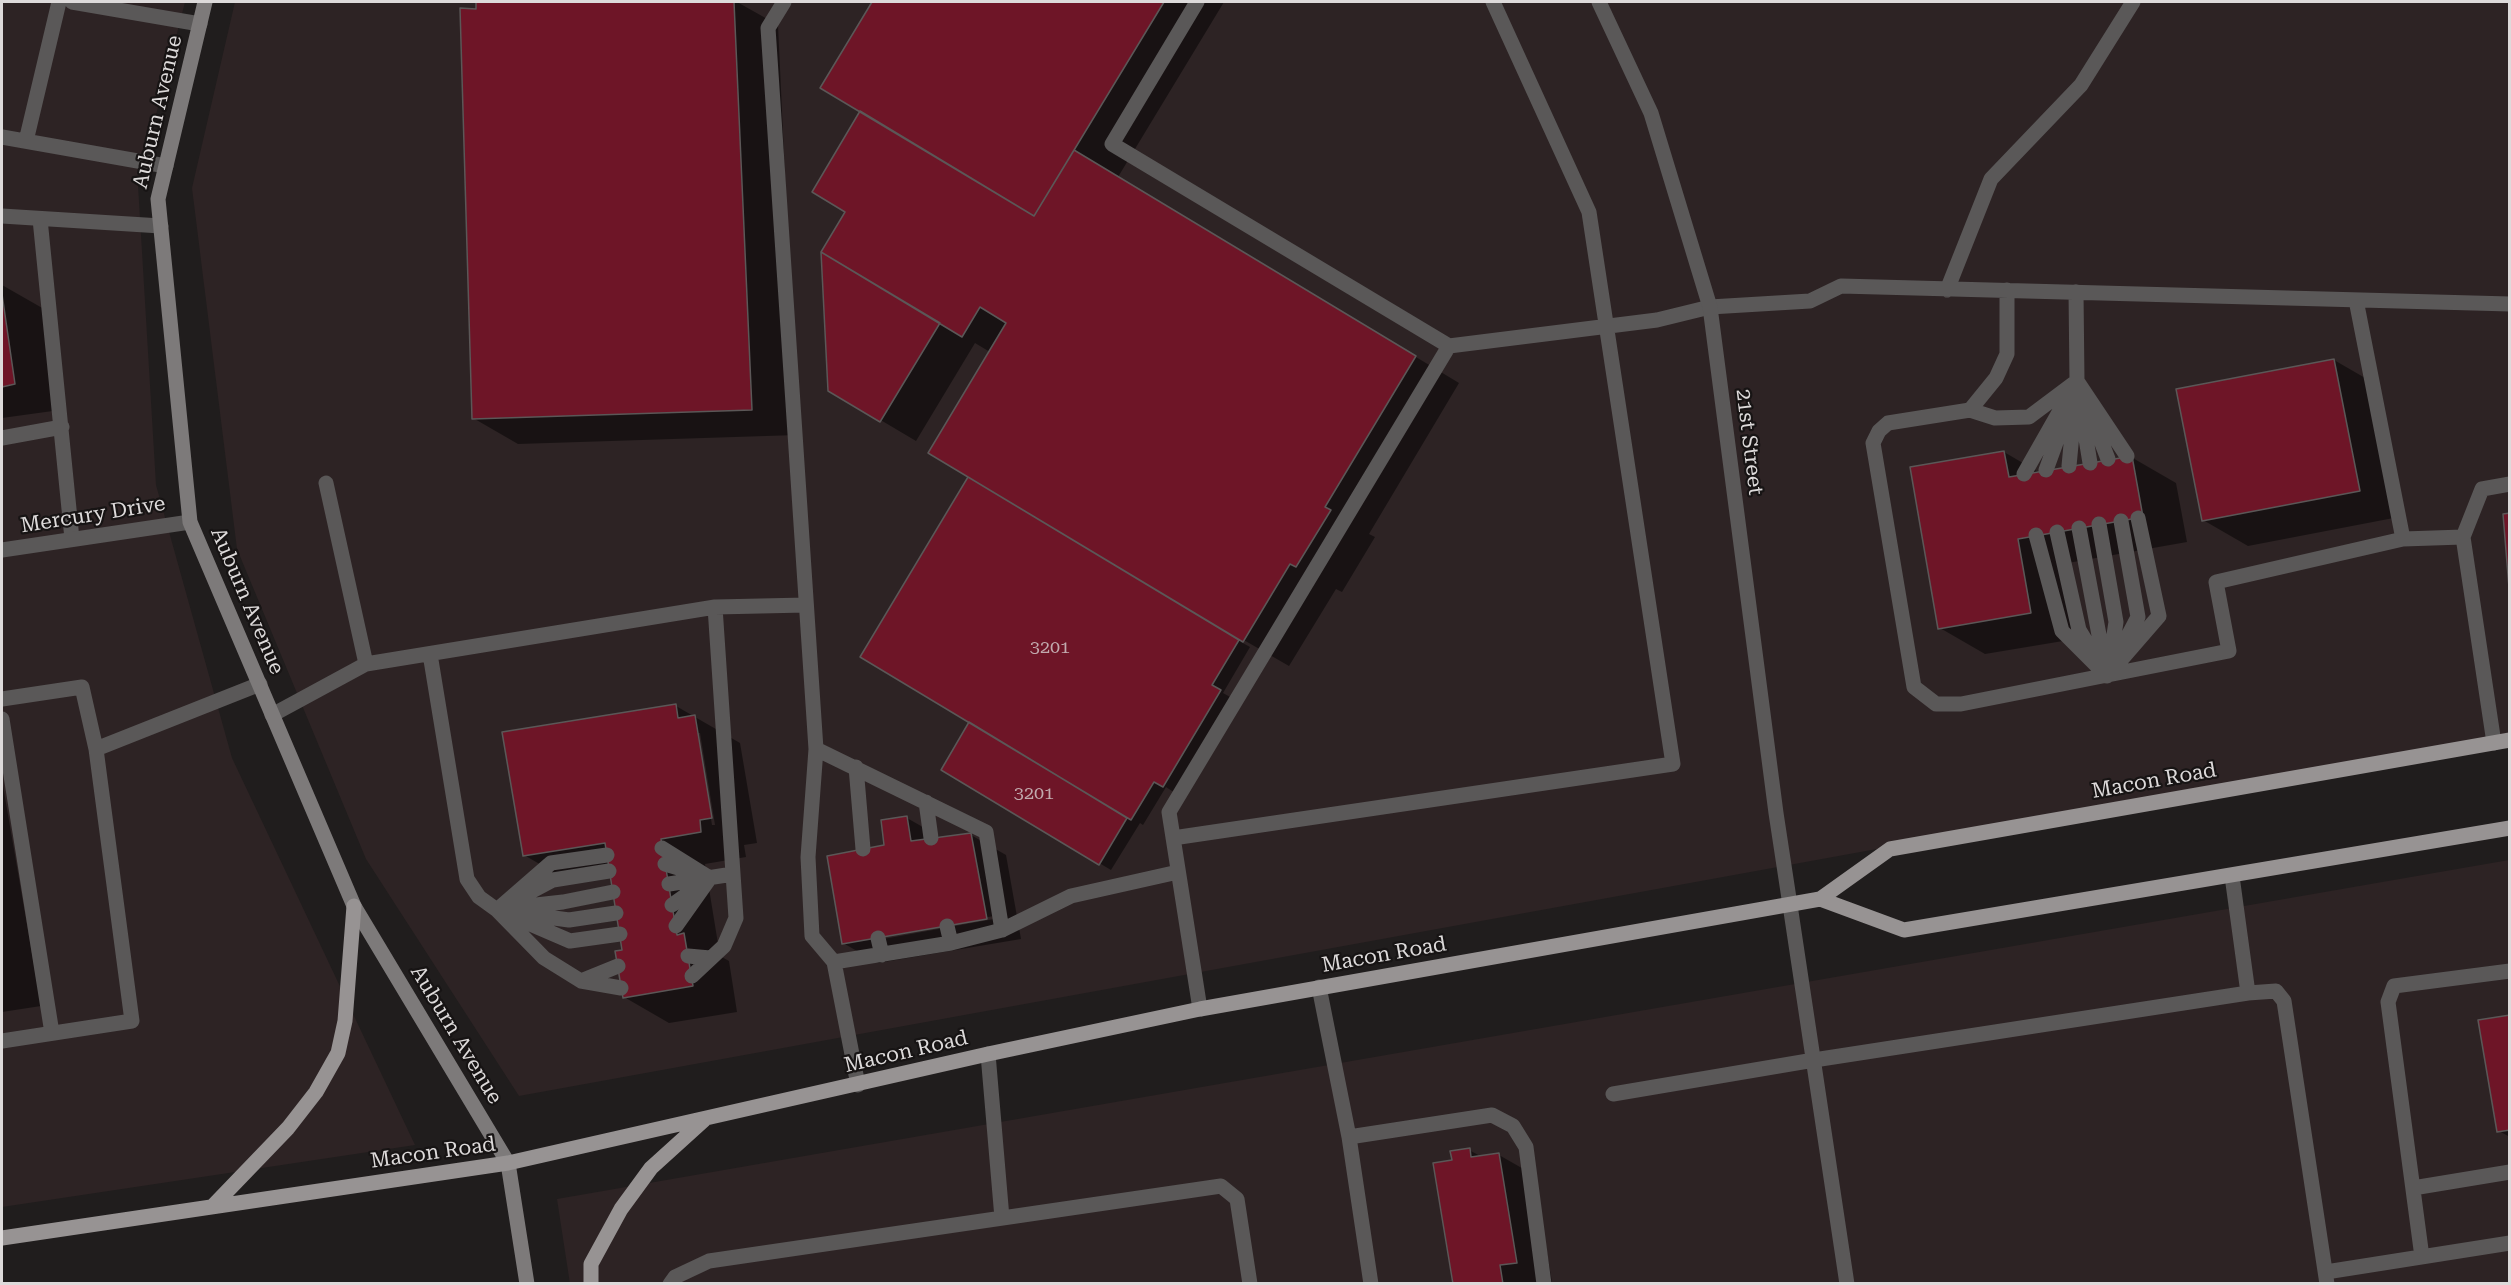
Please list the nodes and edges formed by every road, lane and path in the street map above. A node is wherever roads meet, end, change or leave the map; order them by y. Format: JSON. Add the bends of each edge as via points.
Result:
{"nodes":[{"id":1,"x":60,"y":2,"type":"edge"},
{"id":2,"x":72,"y":2,"type":"edge"},
{"id":3,"x":205,"y":2,"type":"edge"},
{"id":4,"x":784,"y":2,"type":"edge"},
{"id":5,"x":1197,"y":2,"type":"edge"},
{"id":6,"x":1493,"y":2,"type":"edge"},
{"id":7,"x":1599,"y":2,"type":"edge"},
{"id":8,"x":2133,"y":2,"type":"edge"},
{"id":9,"x":200,"y":24,"type":"junction"},
{"id":10,"x":2,"y":137,"type":"edge"},
{"id":11,"x":26,"y":141,"type":"junction"},
{"id":12,"x":166,"y":166,"type":"junction"},
{"id":13,"x":2,"y":216,"type":"edge"},
{"id":14,"x":40,"y":219,"type":"junction"},
{"id":15,"x":161,"y":226,"type":"junction"},
{"id":16,"x":1947,"y":290,"type":"junction"},
{"id":17,"x":2007,"y":290,"type":"junction"},
{"id":18,"x":2076,"y":292,"type":"junction"},
{"id":19,"x":2356,"y":300,"type":"junction"},
{"id":20,"x":2510,"y":304,"type":"edge"},
{"id":21,"x":1710,"y":307,"type":"junction"},
{"id":22,"x":1606,"y":326,"type":"junction"},
{"id":23,"x":1449,"y":346,"type":"junction"},
{"id":24,"x":2078,"y":381,"type":"junction"},
{"id":25,"x":1970,"y":410,"type":"junction"},
{"id":26,"x":62,"y":428,"type":"junction"},
{"id":27,"x":2,"y":438,"type":"edge"},
{"id":28,"x":2127,"y":456,"type":"dead end"},
{"id":29,"x":2108,"y":459,"type":"dead end"},
{"id":30,"x":2090,"y":463,"type":"dead end"},
{"id":31,"x":2069,"y":466,"type":"dead end"},
{"id":32,"x":2046,"y":470,"type":"dead end"},
{"id":33,"x":2024,"y":474,"type":"dead end"},
{"id":34,"x":326,"y":483,"type":"dead end"},
{"id":35,"x":2510,"y":484,"type":"edge"},
{"id":36,"x":2138,"y":518,"type":"dead end"},
{"id":37,"x":2121,"y":521,"type":"dead end"},
{"id":38,"x":190,"y":522,"type":"junction"},
{"id":39,"x":2099,"y":524,"type":"dead end"},
{"id":40,"x":2079,"y":528,"type":"dead end"},
{"id":41,"x":2057,"y":532,"type":"dead end"},
{"id":42,"x":2036,"y":535,"type":"dead end"},
{"id":43,"x":2463,"y":537,"type":"junction"},
{"id":44,"x":72,"y":539,"type":"junction"},
{"id":45,"x":2403,"y":539,"type":"junction"},
{"id":46,"x":2,"y":550,"type":"edge"},
{"id":47,"x":806,"y":605,"type":"junction"},
{"id":48,"x":716,"y":608,"type":"junction"},
{"id":49,"x":430,"y":654,"type":"junction"},
{"id":50,"x":366,"y":664,"type":"junction"},
{"id":51,"x":2107,"y":676,"type":"junction"},
{"id":52,"x":260,"y":684,"type":"junction"},
{"id":53,"x":2,"y":699,"type":"edge"},
{"id":54,"x":272,"y":716,"type":"junction"},
{"id":55,"x":2,"y":719,"type":"edge"},
{"id":56,"x":2502,"y":741,"type":"edge"},
{"id":57,"x":96,"y":749,"type":"junction"},
{"id":58,"x":816,"y":749,"type":"junction"},
{"id":59,"x":856,"y":767,"type":"junction"},
{"id":60,"x":926,"y":802,"type":"junction"},
{"id":61,"x":2510,"y":828,"type":"edge"},
{"id":62,"x":931,"y":838,"type":"dead end"},
{"id":63,"x":1173,"y":838,"type":"junction"},
{"id":64,"x":663,"y":848,"type":"dead end"},
{"id":65,"x":863,"y":849,"type":"dead end"},
{"id":66,"x":607,"y":855,"type":"dead end"},
{"id":67,"x":665,"y":864,"type":"dead end"},
{"id":68,"x":609,"y":871,"type":"dead end"},
{"id":69,"x":1178,"y":872,"type":"junction"},
{"id":70,"x":733,"y":874,"type":"junction"},
{"id":71,"x":2232,"y":876,"type":"junction"},
{"id":72,"x":710,"y":878,"type":"junction"},
{"id":73,"x":669,"y":884,"type":"dead end"},
{"id":74,"x":613,"y":892,"type":"dead end"},
{"id":75,"x":1820,"y":899,"type":"junction"},
{"id":76,"x":672,"y":904,"type":"dead end"},
{"id":77,"x":1790,"y":905,"type":"junction"},
{"id":78,"x":354,"y":906,"type":"junction"},
{"id":79,"x":497,"y":909,"type":"junction"},
{"id":80,"x":616,"y":913,"type":"dead end"},
{"id":81,"x":676,"y":926,"type":"dead end"},
{"id":82,"x":947,"y":926,"type":"dead end"},
{"id":83,"x":1002,"y":930,"type":"junction"},
{"id":84,"x":620,"y":934,"type":"dead end"},
{"id":85,"x":878,"y":938,"type":"dead end"},
{"id":86,"x":951,"y":943,"type":"junction"},
{"id":87,"x":882,"y":955,"type":"junction"},
{"id":88,"x":688,"y":956,"type":"dead end"},
{"id":89,"x":710,"y":958,"type":"junction"},
{"id":90,"x":834,"y":962,"type":"junction"},
{"id":91,"x":618,"y":966,"type":"dead end"},
{"id":92,"x":2510,"y":971,"type":"edge"},
{"id":93,"x":692,"y":976,"type":"dead end"},
{"id":94,"x":581,"y":981,"type":"junction"},
{"id":95,"x":1319,"y":987,"type":"junction"},
{"id":96,"x":621,"y":988,"type":"dead end"},
{"id":97,"x":2248,"y":993,"type":"junction"},
{"id":98,"x":1200,"y":1009,"type":"junction"},
{"id":99,"x":52,"y":1033,"type":"junction"},
{"id":100,"x":2,"y":1041,"type":"edge"},
{"id":101,"x":988,"y":1054,"type":"junction"},
{"id":102,"x":1814,"y":1060,"type":"junction"},
{"id":103,"x":858,"y":1085,"type":"junction"},
{"id":104,"x":1613,"y":1094,"type":"dead end"},
{"id":105,"x":706,"y":1119,"type":"junction"},
{"id":106,"x":1349,"y":1137,"type":"junction"},
{"id":107,"x":508,"y":1163,"type":"junction"},
{"id":108,"x":2510,"y":1172,"type":"edge"},
{"id":109,"x":2413,"y":1188,"type":"junction"},
{"id":110,"x":212,"y":1207,"type":"junction"},
{"id":111,"x":1002,"y":1218,"type":"junction"},
{"id":112,"x":2,"y":1238,"type":"edge"},
{"id":113,"x":2510,"y":1243,"type":"edge"},
{"id":114,"x":2422,"y":1257,"type":"junction"},
{"id":115,"x":2326,"y":1278,"type":"edge"},
{"id":116,"x":527,"y":1284,"type":"edge"},
{"id":117,"x":591,"y":1284,"type":"edge"},
{"id":118,"x":670,"y":1284,"type":"edge"},
{"id":119,"x":1250,"y":1284,"type":"edge"},
{"id":120,"x":1371,"y":1284,"type":"edge"},
{"id":121,"x":1544,"y":1284,"type":"edge"},
{"id":122,"x":1847,"y":1284,"type":"edge"}],
"edges":[{"from":1,"to":11,"type":"street"},
{"from":2,"to":9,"type":"street"},
{"from":3,"to":9,"type":"street","name":"Auburn Avenue"},
{"from":4,"to":47,"type":"street","via":[[768,28]]},
{"from":5,"to":23,"type":"street","via":[[1112,144]]},
{"from":6,"to":22,"type":"street","via":[[1589,212]]},
{"from":7,"to":21,"type":"street","name":"21st Street","via":[[1651,113]]},
{"from":8,"to":16,"type":"street","via":[[2081,85],[1991,179]]},
{"from":9,"to":12,"type":"street","name":"Auburn Avenue"},
{"from":10,"to":11,"type":"street"},
{"from":11,"to":12,"type":"street"},
{"from":12,"to":15,"type":"street","name":"Auburn Avenue","via":[[158,199]]},
{"from":13,"to":14,"type":"street"},
{"from":14,"to":15,"type":"street"},
{"from":14,"to":26,"type":"street"},
{"from":15,"to":38,"type":"street","name":"Auburn Avenue"},
{"from":16,"to":17,"type":"street"},
{"from":16,"to":21,"type":"street","via":[[1840,286],[1810,301]]},
{"from":17,"to":18,"type":"street"},
{"from":17,"to":25,"type":"street","via":[[2007,354],[1996,378]]},
{"from":18,"to":19,"type":"street"},
{"from":18,"to":24,"type":"street"},
{"from":19,"to":20,"type":"street"},
{"from":19,"to":45,"type":"street"},
{"from":21,"to":22,"type":"street","via":[[1657,321]]},
{"from":21,"to":77,"type":"street","name":"21st Street"},
{"from":22,"to":23,"type":"street"},
{"from":22,"to":63,"type":"street","via":[[1673,764]]},
{"from":23,"to":63,"type":"street","via":[[1169,812]]},
{"from":24,"to":25,"type":"street","via":[[2029,417],[1995,418]]},
{"from":24,"to":28,"type":"street"},
{"from":24,"to":29,"type":"street"},
{"from":24,"to":30,"type":"street"},
{"from":24,"to":31,"type":"street"},
{"from":24,"to":32,"type":"street"},
{"from":24,"to":33,"type":"street"},
{"from":25,"to":51,"type":"street","via":[[1888,423],[1873,443],[1914,687],[1936,704],[1961,704]]},
{"from":26,"to":27,"type":"street"},
{"from":26,"to":44,"type":"street"},
{"from":34,"to":50,"type":"street"},
{"from":35,"to":43,"type":"street","via":[[2482,489]]},
{"from":36,"to":51,"type":"street","via":[[2159,616]]},
{"from":37,"to":51,"type":"street","via":[[2138,617]]},
{"from":38,"to":44,"type":"street","name":"Mercury Drive"},
{"from":38,"to":52,"type":"street","name":"Auburn Avenue"},
{"from":39,"to":51,"type":"street","via":[[2116,622]]},
{"from":40,"to":51,"type":"street"},
{"from":41,"to":51,"type":"street","via":[[2079,630]]},
{"from":42,"to":51,"type":"street","via":[[2062,631]]},
{"from":43,"to":45,"type":"street"},
{"from":43,"to":56,"type":"street"},
{"from":44,"to":46,"type":"street","name":"Mercury Drive"},
{"from":45,"to":51,"type":"street","via":[[2216,582],[2229,651]]},
{"from":47,"to":48,"type":"street"},
{"from":47,"to":58,"type":"street"},
{"from":48,"to":49,"type":"street"},
{"from":48,"to":70,"type":"street"},
{"from":49,"to":50,"type":"street"},
{"from":49,"to":79,"type":"street","via":[[467,879],[479,897]]},
{"from":50,"to":54,"type":"street"},
{"from":52,"to":54,"type":"street","name":"Auburn Avenue"},
{"from":52,"to":57,"type":"street"},
{"from":53,"to":57,"type":"street","via":[[82,687]]},
{"from":54,"to":78,"type":"street","name":"Auburn Avenue"},
{"from":55,"to":99,"type":"street"},
{"from":56,"to":75,"type":"main road","name":"Macon Road","via":[[1890,849]]},
{"from":57,"to":99,"type":"street","via":[[132,1021]]},
{"from":58,"to":59,"type":"street"},
{"from":58,"to":90,"type":"street","via":[[808,857],[813,936]]},
{"from":59,"to":60,"type":"street"},
{"from":59,"to":65,"type":"street"},
{"from":60,"to":62,"type":"street"},
{"from":60,"to":83,"type":"street","via":[[986,832]]},
{"from":61,"to":71,"type":"main road"},
{"from":63,"to":69,"type":"street"},
{"from":64,"to":72,"type":"street"},
{"from":66,"to":79,"type":"street","via":[[551,863]]},
{"from":67,"to":72,"type":"street"},
{"from":68,"to":79,"type":"street","via":[[553,880]]},
{"from":69,"to":83,"type":"street","via":[[1071,896]]},
{"from":69,"to":98,"type":"street"},
{"from":70,"to":72,"type":"street"},
{"from":70,"to":89,"type":"street","via":[[736,918],[724,946]]},
{"from":71,"to":75,"type":"main road","via":[[1904,930]]},
{"from":71,"to":97,"type":"street"},
{"from":72,"to":73,"type":"street"},
{"from":72,"to":76,"type":"street"},
{"from":72,"to":81,"type":"street"},
{"from":74,"to":79,"type":"street"},
{"from":75,"to":77,"type":"main road","name":"Macon Road"},
{"from":77,"to":95,"type":"main road","name":"Macon Road"},
{"from":77,"to":102,"type":"street","name":"21st Street"},
{"from":78,"to":107,"type":"street","name":"Auburn Avenue"},
{"from":78,"to":110,"type":"main road","via":[[345,1021],[338,1053],[316,1092],[288,1128]]},
{"from":79,"to":80,"type":"street","via":[[569,920]]},
{"from":79,"to":84,"type":"street","via":[[570,941]]},
{"from":79,"to":94,"type":"street","via":[[544,958]]},
{"from":82,"to":86,"type":"street"},
{"from":83,"to":86,"type":"street"},
{"from":85,"to":87,"type":"street"},
{"from":86,"to":87,"type":"street"},
{"from":87,"to":90,"type":"street"},
{"from":88,"to":89,"type":"street"},
{"from":89,"to":93,"type":"street"},
{"from":90,"to":103,"type":"street"},
{"from":91,"to":94,"type":"street"},
{"from":92,"to":109,"type":"street","via":[[2394,986],[2388,1002]]},
{"from":94,"to":96,"type":"street"},
{"from":95,"to":98,"type":"main road","name":"Macon Road"},
{"from":95,"to":106,"type":"street"},
{"from":97,"to":102,"type":"street"},
{"from":97,"to":115,"type":"street","via":[[2276,991],[2284,1001]]},
{"from":98,"to":101,"type":"main road","name":"Macon Road"},
{"from":99,"to":100,"type":"street"},
{"from":101,"to":103,"type":"main road","name":"Macon Road"},
{"from":101,"to":111,"type":"street"},
{"from":102,"to":104,"type":"street"},
{"from":102,"to":122,"type":"street","name":"21st Street"},
{"from":103,"to":105,"type":"main road","name":"Macon Road"},
{"from":105,"to":107,"type":"main road","name":"Macon Road"},
{"from":105,"to":117,"type":"main road","via":[[651,1168],[621,1209],[591,1264]]},
{"from":106,"to":120,"type":"street"},
{"from":106,"to":121,"type":"street","via":[[1492,1114],[1513,1126],[1526,1147]]},
{"from":107,"to":110,"type":"main road","name":"Macon Road"},
{"from":107,"to":116,"type":"street"},
{"from":108,"to":109,"type":"street"},
{"from":109,"to":114,"type":"street"},
{"from":110,"to":112,"type":"main road","name":"Macon Road"},
{"from":111,"to":118,"type":"street","via":[[709,1261],[675,1277]]},
{"from":111,"to":119,"type":"street","via":[[1221,1186],[1237,1199]]},
{"from":113,"to":114,"type":"street"},
{"from":114,"to":115,"type":"street"}]}
